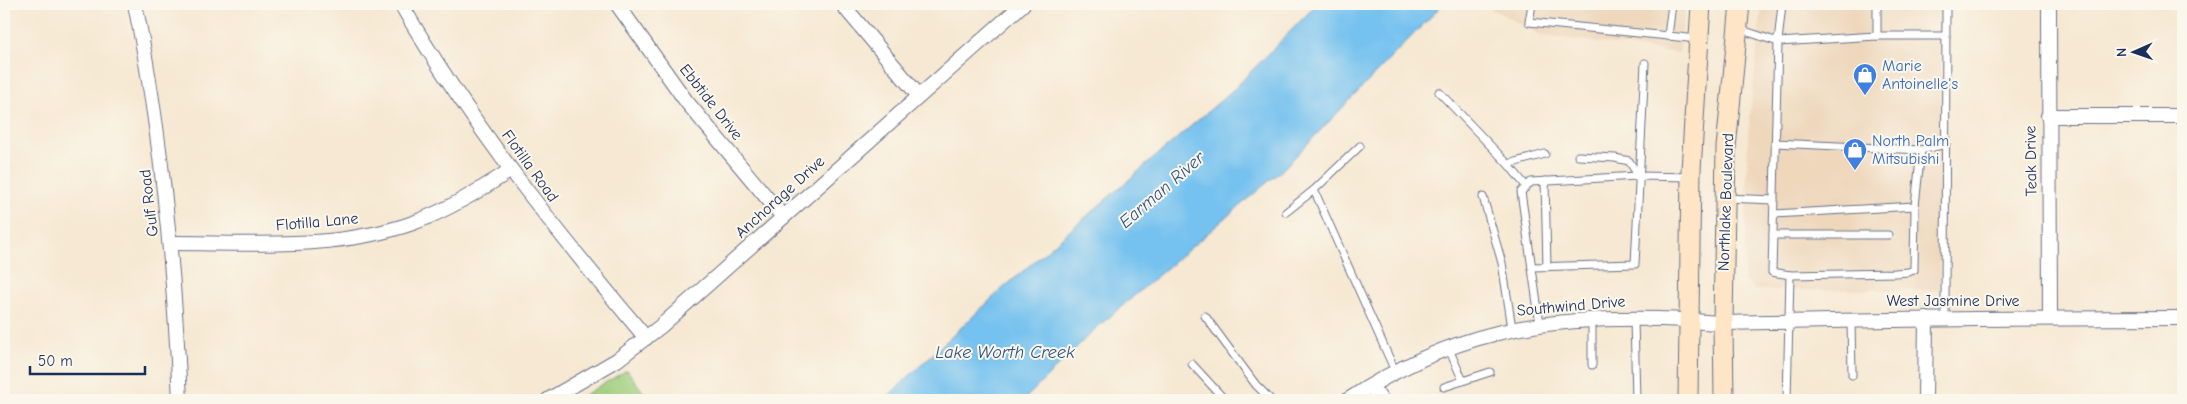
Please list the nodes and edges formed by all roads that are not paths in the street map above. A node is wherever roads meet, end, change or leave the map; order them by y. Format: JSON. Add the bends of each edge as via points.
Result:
{"nodes":[{"id":1,"x":136,"y":4,"type":"edge"},
{"id":2,"x":401,"y":4,"type":"edge"},
{"id":3,"x":617,"y":4,"type":"edge"},
{"id":4,"x":842,"y":4,"type":"edge"},
{"id":5,"x":1023,"y":4,"type":"edge"},
{"id":6,"x":1532,"y":4,"type":"edge"},
{"id":7,"x":1672,"y":4,"type":"edge"},
{"id":8,"x":1701,"y":4,"type":"edge"},
{"id":9,"x":1740,"y":4,"type":"edge"},
{"id":10,"x":1782,"y":4,"type":"edge"},
{"id":11,"x":1877,"y":4,"type":"edge"},
{"id":12,"x":1946,"y":4,"type":"edge"},
{"id":13,"x":2048,"y":4,"type":"edge"},
{"id":14,"x":1738,"y":29,"type":"junction"},
{"id":15,"x":1668,"y":36,"type":"junction"},
{"id":16,"x":1877,"y":36,"type":"junction"},
{"id":17,"x":1946,"y":36,"type":"junction"},
{"id":18,"x":1698,"y":39,"type":"junction"},
{"id":19,"x":1778,"y":42,"type":"junction"},
{"id":20,"x":1645,"y":63,"type":"dead end"},
{"id":21,"x":1439,"y":92,"type":"dead end"},
{"id":22,"x":919,"y":96,"type":"junction"},
{"id":23,"x":2048,"y":116,"type":"junction"},
{"id":24,"x":2183,"y":116,"type":"edge"},
{"id":25,"x":1776,"y":144,"type":"junction"},
{"id":26,"x":1946,"y":144,"type":"junction"},
{"id":27,"x":1360,"y":146,"type":"dead end"},
{"id":28,"x":1920,"y":150,"type":"junction"},
{"id":29,"x":1545,"y":154,"type":"dead end"},
{"id":30,"x":1578,"y":156,"type":"dead end"},
{"id":31,"x":1508,"y":164,"type":"junction"},
{"id":32,"x":510,"y":170,"type":"junction"},
{"id":33,"x":1638,"y":176,"type":"junction"},
{"id":34,"x":1691,"y":177,"type":"junction"},
{"id":35,"x":1545,"y":181,"type":"junction"},
{"id":36,"x":1526,"y":186,"type":"junction"},
{"id":37,"x":1314,"y":190,"type":"junction"},
{"id":38,"x":1483,"y":197,"type":"dead end"},
{"id":39,"x":1725,"y":198,"type":"junction"},
{"id":40,"x":1774,"y":200,"type":"junction"},
{"id":41,"x":1915,"y":206,"type":"junction"},
{"id":42,"x":1286,"y":212,"type":"dead end"},
{"id":43,"x":1774,"y":214,"type":"junction"},
{"id":44,"x":783,"y":218,"type":"junction"},
{"id":45,"x":1773,"y":235,"type":"junction"},
{"id":46,"x":1888,"y":235,"type":"dead end"},
{"id":47,"x":171,"y":243,"type":"junction"},
{"id":48,"x":1532,"y":267,"type":"junction"},
{"id":49,"x":1547,"y":267,"type":"junction"},
{"id":50,"x":1790,"y":274,"type":"junction"},
{"id":51,"x":1205,"y":316,"type":"dead end"},
{"id":52,"x":2050,"y":318,"type":"junction"},
{"id":53,"x":2183,"y":318,"type":"edge"},
{"id":54,"x":1592,"y":319,"type":"junction"},
{"id":55,"x":1634,"y":319,"type":"junction"},
{"id":56,"x":1926,"y":319,"type":"junction"},
{"id":57,"x":1945,"y":319,"type":"junction"},
{"id":58,"x":1788,"y":320,"type":"junction"},
{"id":59,"x":1851,"y":320,"type":"junction"},
{"id":60,"x":1688,"y":321,"type":"junction"},
{"id":61,"x":1723,"y":323,"type":"junction"},
{"id":62,"x":1540,"y":324,"type":"junction"},
{"id":63,"x":1512,"y":328,"type":"junction"},
{"id":64,"x":646,"y":338,"type":"junction"},
{"id":65,"x":1448,"y":347,"type":"junction"},
{"id":66,"x":1192,"y":364,"type":"dead end"},
{"id":67,"x":1592,"y":365,"type":"dead end"},
{"id":68,"x":1395,"y":371,"type":"junction"},
{"id":69,"x":1490,"y":372,"type":"dead end"},
{"id":70,"x":1852,"y":375,"type":"dead end"},
{"id":71,"x":1463,"y":381,"type":"junction"},
{"id":72,"x":1371,"y":386,"type":"junction"},
{"id":73,"x":1444,"y":387,"type":"dead end"},
{"id":74,"x":180,"y":400,"type":"edge"},
{"id":75,"x":548,"y":400,"type":"edge"},
{"id":76,"x":1225,"y":400,"type":"edge"},
{"id":77,"x":1271,"y":400,"type":"edge"},
{"id":78,"x":1348,"y":400,"type":"edge"},
{"id":79,"x":1381,"y":400,"type":"edge"},
{"id":80,"x":1636,"y":400,"type":"edge"},
{"id":81,"x":1688,"y":400,"type":"edge"},
{"id":82,"x":1724,"y":400,"type":"edge"},
{"id":83,"x":1787,"y":400,"type":"edge"},
{"id":84,"x":1925,"y":400,"type":"edge"}],
"edges":[{"from":1,"to":47,"type":"street","name":"Gulf Road","via":[[159,140]]},
{"from":2,"to":32,"type":"street","name":"Flotilla Road","via":[[462,102]]},
{"from":3,"to":44,"type":"street","name":"Ebbtide Drive","via":[[686,101]]},
{"from":4,"to":22,"type":"street"},
{"from":5,"to":22,"type":"street","name":"Anchorage Drive"},
{"from":6,"to":15,"type":"lane","via":[[1529,22]]},
{"from":7,"to":15,"type":"lane"},
{"from":8,"to":18,"type":"main road"},
{"from":9,"to":14,"type":"main road","name":"Northlake Boulevard"},
{"from":10,"to":19,"type":"lane"},
{"from":11,"to":16,"type":"lane"},
{"from":12,"to":17,"type":"lane"},
{"from":13,"to":23,"type":"street","name":"Teak Drive"},
{"from":14,"to":19,"type":"lane"},
{"from":14,"to":39,"type":"main road","name":"Northlake Boulevard","via":[[1726,148]]},
{"from":15,"to":18,"type":"lane"},
{"from":16,"to":17,"type":"lane"},
{"from":16,"to":19,"type":"lane"},
{"from":17,"to":26,"type":"lane"},
{"from":18,"to":34,"type":"main road"},
{"from":19,"to":25,"type":"lane"},
{"from":20,"to":33,"type":"lane"},
{"from":21,"to":31,"type":"lane"},
{"from":22,"to":44,"type":"street","name":"Anchorage Drive"},
{"from":23,"to":24,"type":"street"},
{"from":23,"to":52,"type":"street","name":"Teak Drive"},
{"from":25,"to":28,"type":"lane"},
{"from":25,"to":40,"type":"lane"},
{"from":26,"to":28,"type":"lane"},
{"from":26,"to":57,"type":"lane"},
{"from":27,"to":37,"type":"lane"},
{"from":28,"to":41,"type":"lane"},
{"from":29,"to":31,"type":"lane"},
{"from":30,"to":33,"type":"lane","via":[[1629,161]]},
{"from":31,"to":36,"type":"lane"},
{"from":32,"to":47,"type":"street","name":"Flotilla Lane","via":[[437,213],[375,234],[297,243]]},
{"from":32,"to":64,"type":"street","name":"Flotilla Road","via":[[567,245]]},
{"from":33,"to":34,"type":"lane"},
{"from":33,"to":35,"type":"lane"},
{"from":33,"to":49,"type":"lane","via":[[1635,264]]},
{"from":34,"to":60,"type":"main road"},
{"from":35,"to":36,"type":"lane"},
{"from":35,"to":49,"type":"lane"},
{"from":36,"to":48,"type":"lane","via":[[1521,192]]},
{"from":37,"to":42,"type":"lane"},
{"from":37,"to":68,"type":"lane"},
{"from":38,"to":63,"type":"lane","via":[[1502,263]]},
{"from":39,"to":40,"type":"lane"},
{"from":39,"to":61,"type":"main road","name":"Northlake Boulevard"},
{"from":40,"to":43,"type":"lane"},
{"from":41,"to":43,"type":"lane"},
{"from":41,"to":50,"type":"lane","via":[[1914,270]]},
{"from":43,"to":45,"type":"lane"},
{"from":44,"to":64,"type":"street","name":"Anchorage Drive"},
{"from":45,"to":46,"type":"lane"},
{"from":45,"to":50,"type":"lane","via":[[1772,272]]},
{"from":47,"to":74,"type":"street","name":"Gulf Road"},
{"from":48,"to":49,"type":"lane"},
{"from":48,"to":62,"type":"lane"},
{"from":50,"to":58,"type":"lane"},
{"from":51,"to":77,"type":"lane","via":[[1256,385]]},
{"from":52,"to":53,"type":"street","name":"West Jasmine Drive"},
{"from":52,"to":57,"type":"street","name":"West Jasmine Drive"},
{"from":54,"to":55,"type":"street","name":"Southwind Drive"},
{"from":54,"to":62,"type":"street","name":"Southwind Drive"},
{"from":54,"to":67,"type":"lane"},
{"from":55,"to":60,"type":"street","name":"Southwind Drive"},
{"from":55,"to":80,"type":"lane"},
{"from":56,"to":57,"type":"street","name":"West Jasmine Drive"},
{"from":56,"to":59,"type":"street","name":"West Jasmine Drive"},
{"from":56,"to":84,"type":"street"},
{"from":58,"to":59,"type":"street","name":"West Jasmine Drive"},
{"from":58,"to":61,"type":"street","name":"West Jasmine Drive"},
{"from":58,"to":83,"type":"lane"},
{"from":59,"to":70,"type":"lane"},
{"from":60,"to":61,"type":"street","name":"Southwind Drive"},
{"from":60,"to":81,"type":"main road"},
{"from":61,"to":82,"type":"main road","name":"Northlake Boulevard"},
{"from":62,"to":63,"type":"street","name":"Southwind Drive"},
{"from":63,"to":65,"type":"street","name":"Southwind Drive"},
{"from":64,"to":75,"type":"street","name":"Anchorage Drive","via":[[617,360]]},
{"from":65,"to":68,"type":"street","name":"Southwind Drive"},
{"from":65,"to":71,"type":"lane"},
{"from":66,"to":76,"type":"lane"},
{"from":68,"to":72,"type":"street","name":"Southwind Drive"},
{"from":69,"to":71,"type":"lane"},
{"from":71,"to":73,"type":"lane"},
{"from":72,"to":78,"type":"street","name":"Southwind Drive"},
{"from":72,"to":79,"type":"street"}]}
